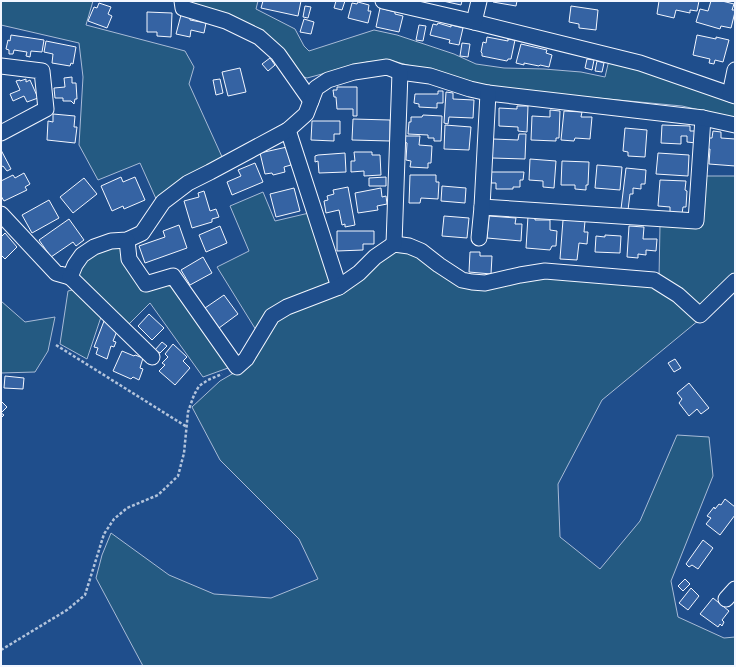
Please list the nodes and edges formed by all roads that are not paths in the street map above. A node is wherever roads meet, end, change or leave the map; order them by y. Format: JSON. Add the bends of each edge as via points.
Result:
{"nodes":[{"id":1,"x":182,"y":1,"type":"edge"},
{"id":2,"x":383,"y":1,"type":"edge"},
{"id":3,"x":479,"y":1,"type":"edge"},
{"id":4,"x":414,"y":5,"type":"edge"},
{"id":5,"x":474,"y":22,"type":"junction"},
{"id":6,"x":1,"y":66,"type":"edge"},
{"id":7,"x":735,"y":70,"type":"edge"},
{"id":8,"x":400,"y":72,"type":"junction"},
{"id":9,"x":488,"y":93,"type":"junction"},
{"id":10,"x":732,"y":95,"type":"edge"},
{"id":11,"x":311,"y":101,"type":"junction"},
{"id":12,"x":703,"y":118,"type":"junction"},
{"id":13,"x":735,"y":125,"type":"edge"},
{"id":14,"x":288,"y":130,"type":"junction"},
{"id":15,"x":1,"y":133,"type":"edge"},
{"id":16,"x":482,"y":207,"type":"junction"},
{"id":17,"x":1,"y":214,"type":"edge"},
{"id":18,"x":479,"y":238,"type":"dead end"},
{"id":19,"x":127,"y":240,"type":"junction"},
{"id":20,"x":394,"y":244,"type":"junction"},
{"id":21,"x":70,"y":277,"type":"junction"},
{"id":22,"x":735,"y":281,"type":"edge"},
{"id":23,"x":340,"y":287,"type":"junction"},
{"id":24,"x":152,"y":357,"type":"dead end"}],
"edges":[{"from":1,"to":11,"type":"street","via":[[183,8],[226,21],[259,37],[278,54]]},
{"from":2,"to":4,"type":"street"},
{"from":3,"to":5,"type":"street"},
{"from":4,"to":5,"type":"street"},
{"from":5,"to":10,"type":"street","via":[[640,63]]},
{"from":6,"to":15,"type":"street","via":[[42,71],[46,108]]},
{"from":7,"to":10,"type":"street"},
{"from":8,"to":9,"type":"street","via":[[430,76]]},
{"from":8,"to":11,"type":"street","via":[[387,68],[354,72],[328,80],[316,88]]},
{"from":8,"to":20,"type":"street"},
{"from":9,"to":12,"type":"street"},
{"from":9,"to":16,"type":"street"},
{"from":11,"to":14,"type":"street","via":[[306,114]]},
{"from":12,"to":13,"type":"street"},
{"from":12,"to":16,"type":"street","via":[[696,221]]},
{"from":14,"to":19,"type":"street","via":[[188,183],[163,202],[142,233]]},
{"from":14,"to":23,"type":"street"},
{"from":16,"to":18,"type":"street"},
{"from":17,"to":21,"type":"street","via":[[56,273]]},
{"from":19,"to":21,"type":"street","via":[[111,241],[94,247],[82,255]]},
{"from":19,"to":23,"type":"street","via":[[129,259],[146,284],[173,276],[237,367],[246,358],[272,316],[287,307]]},
{"from":20,"to":22,"type":"street","via":[[421,251],[462,280],[472,282],[485,283],[545,271],[654,280],[678,295],[700,315]]},
{"from":20,"to":23,"type":"street"},
{"from":21,"to":24,"type":"street"}]}
